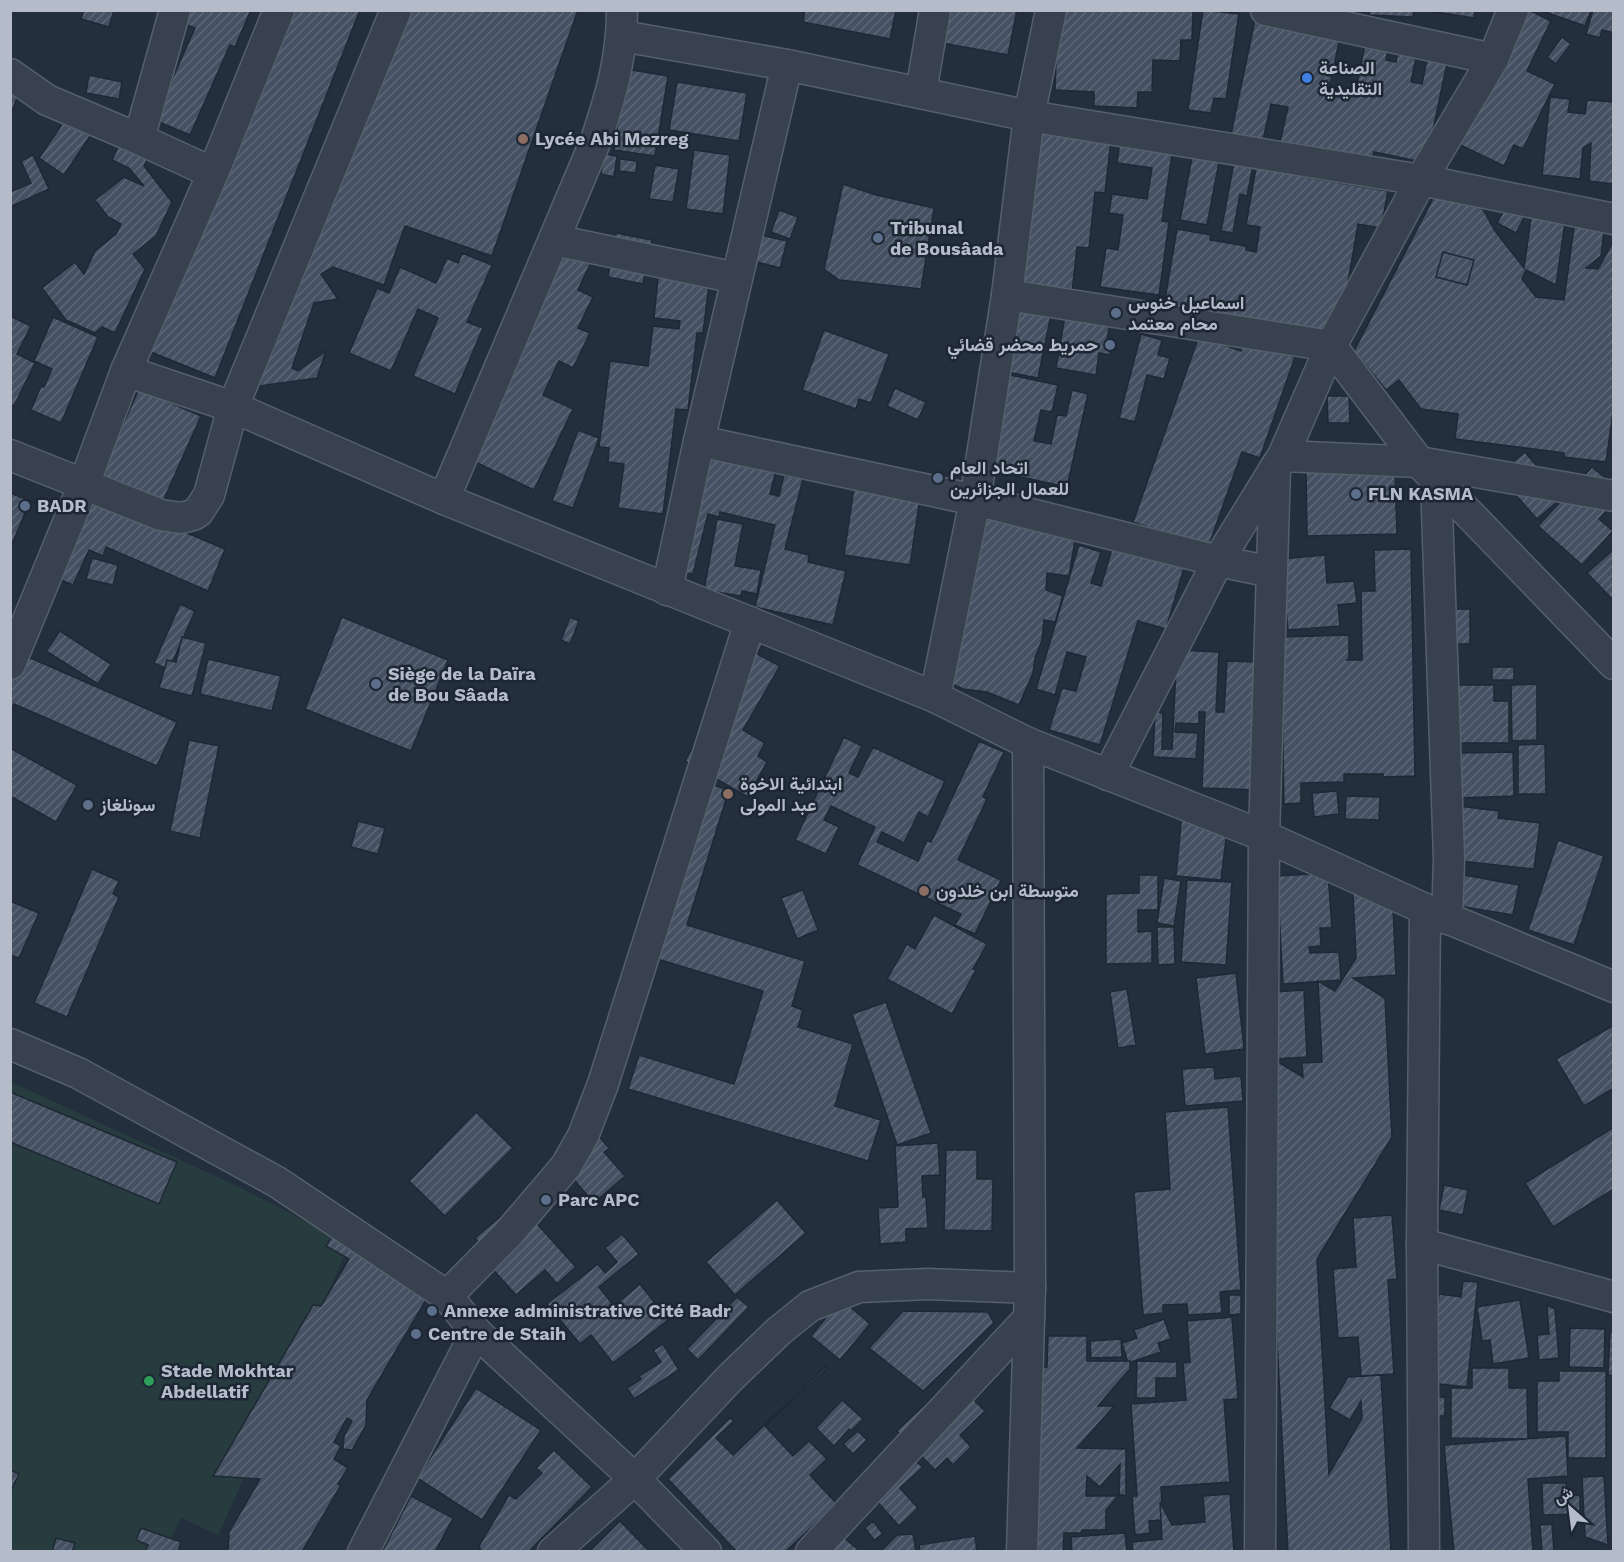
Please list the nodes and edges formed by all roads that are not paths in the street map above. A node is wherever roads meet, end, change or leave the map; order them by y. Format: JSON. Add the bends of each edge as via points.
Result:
{"nodes":[{"id":1,"x":175,"y":10,"type":"edge"},
{"id":2,"x":279,"y":10,"type":"edge"},
{"id":3,"x":396,"y":10,"type":"edge"},
{"id":4,"x":935,"y":10,"type":"edge"},
{"id":5,"x":1052,"y":10,"type":"edge"},
{"id":6,"x":1266,"y":10,"type":"edge"},
{"id":7,"x":1513,"y":10,"type":"edge"},
{"id":8,"x":1299,"y":14,"type":"edge"},
{"id":9,"x":622,"y":23,"type":"edge"},
{"id":10,"x":1493,"y":59,"type":"junction"},
{"id":11,"x":787,"y":64,"type":"junction"},
{"id":12,"x":10,"y":74,"type":"edge"},
{"id":13,"x":921,"y":92,"type":"junction"},
{"id":14,"x":1029,"y":116,"type":"junction"},
{"id":15,"x":138,"y":139,"type":"junction"},
{"id":16,"x":213,"y":173,"type":"junction"},
{"id":17,"x":1421,"y":180,"type":"junction"},
{"id":18,"x":1614,"y":219,"type":"edge"},
{"id":19,"x":554,"y":240,"type":"junction"},
{"id":20,"x":737,"y":278,"type":"junction"},
{"id":21,"x":1007,"y":295,"type":"junction"},
{"id":22,"x":1331,"y":346,"type":"junction"},
{"id":23,"x":126,"y":371,"type":"junction"},
{"id":24,"x":233,"y":407,"type":"junction"},
{"id":25,"x":699,"y":441,"type":"junction"},
{"id":26,"x":10,"y":454,"type":"edge"},
{"id":27,"x":1279,"y":462,"type":"junction"},
{"id":28,"x":1428,"y":472,"type":"junction"},
{"id":29,"x":84,"y":484,"type":"junction"},
{"id":30,"x":1613,"y":495,"type":"edge"},
{"id":31,"x":444,"y":499,"type":"junction"},
{"id":32,"x":975,"y":500,"type":"junction"},
{"id":33,"x":1218,"y":561,"type":"junction"},
{"id":34,"x":1272,"y":572,"type":"junction"},
{"id":35,"x":667,"y":590,"type":"junction"},
{"id":36,"x":750,"y":622,"type":"junction"},
{"id":37,"x":10,"y":664,"type":"edge"},
{"id":38,"x":1614,"y":664,"type":"edge"},
{"id":39,"x":935,"y":697,"type":"junction"},
{"id":40,"x":1028,"y":743,"type":"junction"},
{"id":41,"x":1108,"y":776,"type":"junction"},
{"id":42,"x":1264,"y":836,"type":"junction"},
{"id":43,"x":1436,"y":914,"type":"junction"},
{"id":44,"x":1614,"y":987,"type":"edge"},
{"id":45,"x":10,"y":1044,"type":"edge"},
{"id":46,"x":1422,"y":1244,"type":"junction"},
{"id":47,"x":1030,"y":1288,"type":"junction"},
{"id":48,"x":447,"y":1296,"type":"junction"},
{"id":49,"x":1614,"y":1297,"type":"edge"},
{"id":50,"x":1029,"y":1318,"type":"junction"},
{"id":51,"x":476,"y":1332,"type":"junction"},
{"id":52,"x":635,"y":1479,"type":"junction"},
{"id":53,"x":363,"y":1551,"type":"edge"},
{"id":54,"x":553,"y":1551,"type":"edge"},
{"id":55,"x":706,"y":1551,"type":"edge"},
{"id":56,"x":811,"y":1551,"type":"edge"},
{"id":57,"x":1022,"y":1551,"type":"edge"},
{"id":58,"x":1260,"y":1551,"type":"edge"},
{"id":59,"x":1424,"y":1551,"type":"edge"}],
"edges":[{"from":1,"to":15,"type":"street"},
{"from":2,"to":16,"type":"street"},
{"from":3,"to":24,"type":"street"},
{"from":4,"to":13,"type":"street"},
{"from":5,"to":14,"type":"street"},
{"from":6,"to":8,"type":"street"},
{"from":7,"to":10,"type":"street"},
{"from":8,"to":10,"type":"street"},
{"from":9,"to":11,"type":"street"},
{"from":9,"to":19,"type":"street","via":[[613,90]]},
{"from":10,"to":17,"type":"street"},
{"from":11,"to":13,"type":"street"},
{"from":11,"to":20,"type":"street"},
{"from":12,"to":15,"type":"street","via":[[47,100]]},
{"from":13,"to":14,"type":"street"},
{"from":14,"to":17,"type":"street"},
{"from":14,"to":21,"type":"street"},
{"from":15,"to":16,"type":"street"},
{"from":16,"to":23,"type":"street"},
{"from":17,"to":18,"type":"street"},
{"from":17,"to":22,"type":"street"},
{"from":19,"to":20,"type":"street"},
{"from":19,"to":31,"type":"street"},
{"from":20,"to":25,"type":"street"},
{"from":21,"to":22,"type":"street"},
{"from":21,"to":32,"type":"street"},
{"from":22,"to":27,"type":"street"},
{"from":22,"to":28,"type":"street"},
{"from":23,"to":24,"type":"street"},
{"from":23,"to":29,"type":"street"},
{"from":24,"to":29,"type":"street","via":[[209,495],[194,515],[161,515]]},
{"from":24,"to":31,"type":"street"},
{"from":25,"to":32,"type":"street"},
{"from":25,"to":35,"type":"street"},
{"from":26,"to":29,"type":"street"},
{"from":27,"to":28,"type":"street"},
{"from":27,"to":33,"type":"street"},
{"from":27,"to":34,"type":"street"},
{"from":28,"to":30,"type":"street"},
{"from":28,"to":38,"type":"street"},
{"from":28,"to":43,"type":"street","via":[[1449,859]]},
{"from":29,"to":37,"type":"street"},
{"from":31,"to":35,"type":"street"},
{"from":32,"to":33,"type":"street"},
{"from":32,"to":39,"type":"street"},
{"from":33,"to":34,"type":"street"},
{"from":33,"to":41,"type":"street"},
{"from":34,"to":42,"type":"street"},
{"from":35,"to":36,"type":"street"},
{"from":36,"to":39,"type":"street"},
{"from":36,"to":48,"type":"street","via":[[583,1136],[545,1192]]},
{"from":39,"to":40,"type":"street"},
{"from":40,"to":41,"type":"street"},
{"from":40,"to":47,"type":"street"},
{"from":41,"to":42,"type":"street"},
{"from":42,"to":43,"type":"street"},
{"from":42,"to":58,"type":"street"},
{"from":43,"to":44,"type":"street"},
{"from":43,"to":46,"type":"street"},
{"from":45,"to":48,"type":"street","via":[[78,1072],[277,1182]]},
{"from":46,"to":49,"type":"street"},
{"from":46,"to":59,"type":"street"},
{"from":47,"to":50,"type":"street"},
{"from":47,"to":52,"type":"street","via":[[928,1284],[860,1287],[810,1306],[730,1378]]},
{"from":48,"to":51,"type":"street"},
{"from":50,"to":56,"type":"street"},
{"from":50,"to":57,"type":"street"},
{"from":51,"to":52,"type":"street"},
{"from":51,"to":53,"type":"street"},
{"from":52,"to":54,"type":"street"},
{"from":52,"to":55,"type":"street"}]}
